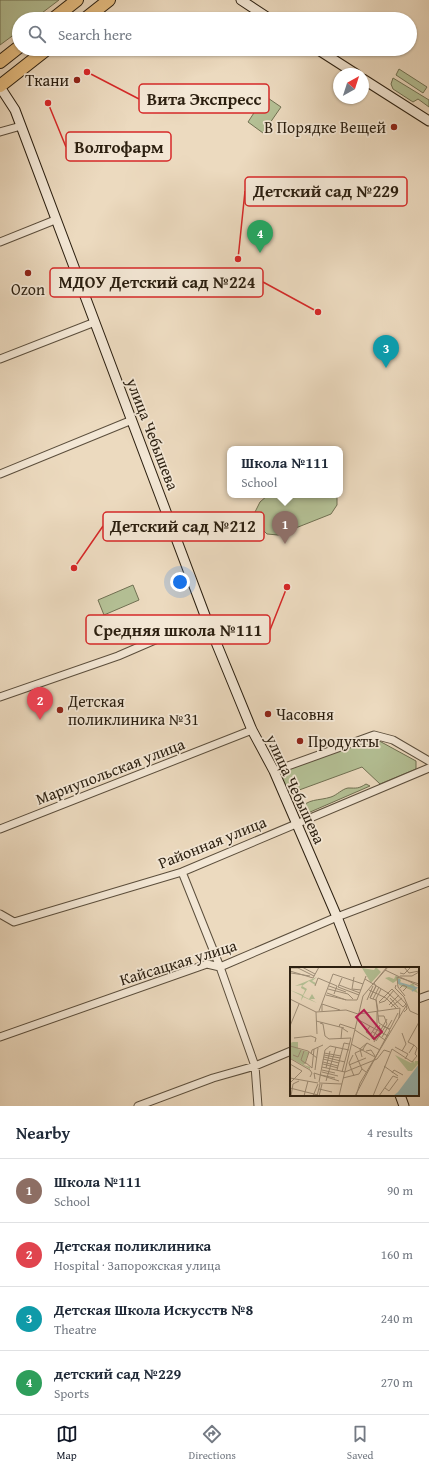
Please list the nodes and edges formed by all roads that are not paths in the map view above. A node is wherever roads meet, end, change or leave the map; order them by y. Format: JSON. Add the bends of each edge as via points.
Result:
{"nodes":[{"id":1,"x":77,"y":0,"type":"edge"},
{"id":2,"x":109,"y":0,"type":"edge"},
{"id":3,"x":241,"y":0,"type":"edge"},
{"id":4,"x":62,"y":12,"type":"edge"},
{"id":5,"x":94,"y":12,"type":"edge"},
{"id":6,"x":259,"y":12,"type":"edge"},
{"id":7,"x":12,"y":53,"type":"edge"},
{"id":8,"x":38,"y":56,"type":"edge"},
{"id":9,"x":328,"y":56,"type":"edge"},
{"id":10,"x":0,"y":62,"type":"edge"},
{"id":11,"x":347,"y":68,"type":"edge"},
{"id":12,"x":369,"y":83,"type":"edge"},
{"id":13,"x":0,"y":87,"type":"edge"},
{"id":14,"x":429,"y":121,"type":"edge"},
{"id":15,"x":21,"y":126,"type":"junction"},
{"id":16,"x":0,"y":132,"type":"edge"},
{"id":17,"x":55,"y":220,"type":"junction"},
{"id":18,"x":0,"y":242,"type":"edge"},
{"id":19,"x":95,"y":322,"type":"junction"},
{"id":20,"x":0,"y":359,"type":"edge"},
{"id":21,"x":132,"y":420,"type":"junction"},
{"id":22,"x":0,"y":474,"type":"edge"},
{"id":23,"x":206,"y":618,"type":"junction"},
{"id":24,"x":0,"y":697,"type":"edge"},
{"id":25,"x":252,"y":730,"type":"junction"},
{"id":26,"x":429,"y":761,"type":"edge"},
{"id":27,"x":429,"y":768,"type":"edge"},
{"id":28,"x":274,"y":771,"type":"junction"},
{"id":29,"x":296,"y":823,"type":"junction"},
{"id":30,"x":0,"y":829,"type":"edge"},
{"id":31,"x":182,"y":872,"type":"junction"},
{"id":32,"x":429,"y":882,"type":"edge"},
{"id":33,"x":0,"y":914,"type":"edge"},
{"id":34,"x":337,"y":917,"type":"junction"},
{"id":35,"x":220,"y":967,"type":"junction"},
{"id":36,"x":356,"y":967,"type":"edge"},
{"id":37,"x":429,"y":995,"type":"edge"},
{"id":38,"x":419,"y":999,"type":"edge"},
{"id":39,"x":0,"y":1037,"type":"edge"},
{"id":40,"x":290,"y":1050,"type":"edge"},
{"id":41,"x":255,"y":1066,"type":"junction"},
{"id":42,"x":400,"y":1096,"type":"edge"},
{"id":43,"x":138,"y":1106,"type":"edge"},
{"id":44,"x":258,"y":1106,"type":"edge"},
{"id":45,"x":404,"y":1106,"type":"edge"}],
"edges":[{"from":1,"to":4,"type":"highway"},
{"from":2,"to":5,"type":"highway"},
{"from":3,"to":6,"type":"street"},
{"from":7,"to":10,"type":"highway"},
{"from":8,"to":13,"type":"highway"},
{"from":9,"to":11,"type":"street"},
{"from":12,"to":14,"type":"street"},
{"from":13,"to":15,"type":"street","name":"улица Чебышева","via":[[15,110]]},
{"from":15,"to":16,"type":"street"},
{"from":15,"to":17,"type":"street","name":"улица Чебышева"},
{"from":17,"to":18,"type":"street"},
{"from":17,"to":19,"type":"street","name":"улица Чебышева"},
{"from":19,"to":20,"type":"street"},
{"from":19,"to":21,"type":"street","name":"улица Чебышева"},
{"from":21,"to":22,"type":"street"},
{"from":21,"to":23,"type":"street","name":"улица Чебышева"},
{"from":23,"to":24,"type":"street","via":[[118,656]]},
{"from":23,"to":25,"type":"street","name":"улица Чебышева"},
{"from":25,"to":28,"type":"street","name":"улица Чебышева"},
{"from":25,"to":30,"type":"street","name":"Мариупольская улица"},
{"from":26,"to":28,"type":"street","via":[[394,740],[374,735]]},
{"from":27,"to":29,"type":"street","name":"Районная улица"},
{"from":28,"to":29,"type":"street","name":"улица Чебышева"},
{"from":29,"to":31,"type":"street","name":"Районная улица"},
{"from":29,"to":34,"type":"street","name":"улица Чебышева"},
{"from":31,"to":33,"type":"street","name":"Районная улица","via":[[14,922]]},
{"from":31,"to":35,"type":"street"},
{"from":32,"to":34,"type":"street","name":"Кайсацкая улица"},
{"from":34,"to":35,"type":"street","name":"Кайсацкая улица"},
{"from":34,"to":36,"type":"street","name":"улица Чебышева"},
{"from":35,"to":39,"type":"street","name":"Кайсацкая улица","via":[[206,964]]},
{"from":35,"to":41,"type":"street"},
{"from":37,"to":38,"type":"street"},
{"from":40,"to":41,"type":"street"},
{"from":41,"to":43,"type":"street","via":[[213,1078]]},
{"from":41,"to":44,"type":"street"},
{"from":42,"to":45,"type":"street"}]}
